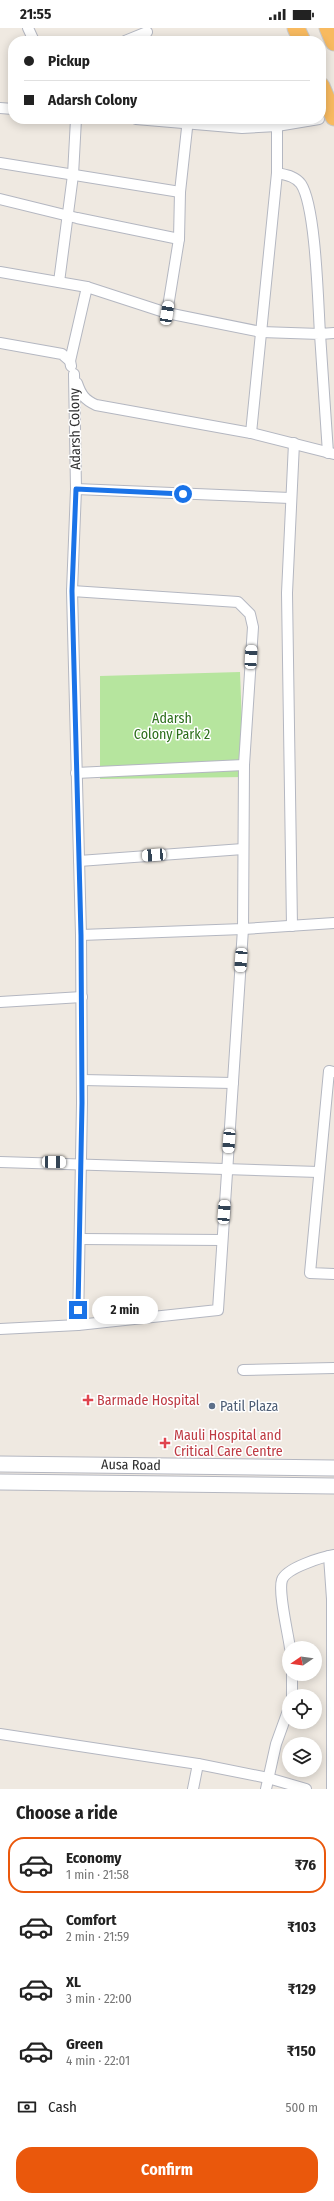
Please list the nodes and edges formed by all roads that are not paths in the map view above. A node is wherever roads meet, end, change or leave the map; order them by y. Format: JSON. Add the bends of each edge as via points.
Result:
{"nodes":[{"id":1,"x":328,"y":28,"type":"edge"},
{"id":2,"x":334,"y":42,"type":"edge"},
{"id":3,"x":326,"y":98,"type":"edge"},
{"id":4,"x":334,"y":117,"type":"edge"},
{"id":5,"x":76,"y":124,"type":"edge"},
{"id":6,"x":188,"y":124,"type":"edge"},
{"id":7,"x":206,"y":124,"type":"edge"},
{"id":8,"x":289,"y":124,"type":"edge"},
{"id":9,"x":276,"y":126,"type":"junction"},
{"id":10,"x":0,"y":163,"type":"edge"},
{"id":11,"x":276,"y":173,"type":"junction"},
{"id":12,"x":73,"y":175,"type":"junction"},
{"id":13,"x":180,"y":192,"type":"junction"},
{"id":14,"x":0,"y":199,"type":"edge"},
{"id":15,"x":68,"y":216,"type":"junction"},
{"id":16,"x":178,"y":239,"type":"junction"},
{"id":17,"x":0,"y":272,"type":"edge"},
{"id":18,"x":60,"y":282,"type":"junction"},
{"id":19,"x":87,"y":287,"type":"junction"},
{"id":20,"x":167,"y":313,"type":"junction"},
{"id":21,"x":261,"y":332,"type":"junction"},
{"id":22,"x":334,"y":333,"type":"edge"},
{"id":23,"x":320,"y":334,"type":"junction"},
{"id":24,"x":0,"y":343,"type":"edge"},
{"id":25,"x":70,"y":361,"type":"junction"},
{"id":26,"x":74,"y":374,"type":"junction"},
{"id":27,"x":251,"y":433,"type":"junction"},
{"id":28,"x":294,"y":443,"type":"junction"},
{"id":29,"x":331,"y":453,"type":"edge"},
{"id":30,"x":76,"y":489,"type":"junction"},
{"id":31,"x":290,"y":498,"type":"junction"},
{"id":32,"x":72,"y":591,"type":"junction"},
{"id":33,"x":244,"y":765,"type":"junction"},
{"id":34,"x":76,"y":773,"type":"junction"},
{"id":35,"x":243,"y":849,"type":"junction"},
{"id":36,"x":79,"y":861,"type":"junction"},
{"id":37,"x":334,"y":923,"type":"edge"},
{"id":38,"x":292,"y":926,"type":"junction"},
{"id":39,"x":243,"y":929,"type":"junction"},
{"id":40,"x":81,"y":935,"type":"junction"},
{"id":41,"x":82,"y":997,"type":"junction"},
{"id":42,"x":0,"y":1002,"type":"edge"},
{"id":43,"x":334,"y":1072,"type":"edge"},
{"id":44,"x":82,"y":1080,"type":"junction"},
{"id":45,"x":233,"y":1083,"type":"junction"},
{"id":46,"x":0,"y":1162,"type":"edge"},
{"id":47,"x":81,"y":1163,"type":"junction"},
{"id":48,"x":227,"y":1169,"type":"junction"},
{"id":49,"x":319,"y":1172,"type":"junction"},
{"id":50,"x":80,"y":1239,"type":"junction"},
{"id":51,"x":222,"y":1240,"type":"junction"},
{"id":52,"x":334,"y":1274,"type":"edge"},
{"id":53,"x":78,"y":1325,"type":"junction"},
{"id":54,"x":0,"y":1329,"type":"edge"},
{"id":55,"x":334,"y":1368,"type":"edge"},
{"id":56,"x":243,"y":1370,"type":"dead end"},
{"id":57,"x":0,"y":1464,"type":"edge"},
{"id":58,"x":334,"y":1466,"type":"edge"},
{"id":59,"x":0,"y":1482,"type":"edge"},
{"id":60,"x":334,"y":1486,"type":"edge"},
{"id":61,"x":332,"y":1556,"type":"edge"},
{"id":62,"x":289,"y":1641,"type":"edge"},
{"id":63,"x":282,"y":1727,"type":"edge"},
{"id":64,"x":333,"y":1732,"type":"edge"},
{"id":65,"x":0,"y":1734,"type":"edge"},
{"id":66,"x":198,"y":1764,"type":"junction"},
{"id":67,"x":268,"y":1778,"type":"junction"},
{"id":68,"x":193,"y":1789,"type":"edge"},
{"id":69,"x":266,"y":1789,"type":"edge"},
{"id":70,"x":306,"y":1789,"type":"edge"},
{"id":71,"x":332,"y":1789,"type":"edge"}],
"edges":[{"from":1,"to":2,"type":"highway"},
{"from":3,"to":4,"type":"highway"},
{"from":5,"to":12,"type":"street"},
{"from":6,"to":13,"type":"street"},
{"from":7,"to":9,"type":"street","via":[[242,128]]},
{"from":8,"to":9,"type":"street"},
{"from":9,"to":11,"type":"street"},
{"from":10,"to":12,"type":"street"},
{"from":11,"to":21,"type":"street"},
{"from":11,"to":23,"type":"street","via":[[295,178],[306,198],[315,261]]},
{"from":12,"to":13,"type":"street"},
{"from":12,"to":15,"type":"street"},
{"from":13,"to":16,"type":"street"},
{"from":14,"to":15,"type":"street"},
{"from":15,"to":16,"type":"street"},
{"from":15,"to":18,"type":"street"},
{"from":16,"to":20,"type":"street"},
{"from":17,"to":18,"type":"street"},
{"from":18,"to":19,"type":"street"},
{"from":19,"to":20,"type":"street"},
{"from":19,"to":25,"type":"street"},
{"from":20,"to":21,"type":"street"},
{"from":21,"to":23,"type":"street"},
{"from":21,"to":27,"type":"street"},
{"from":22,"to":23,"type":"street"},
{"from":23,"to":29,"type":"street"},
{"from":24,"to":25,"type":"street","via":[[62,354]]},
{"from":25,"to":26,"type":"street"},
{"from":26,"to":27,"type":"street","via":[[86,401],[96,405]]},
{"from":26,"to":30,"type":"street","name":"Adarsh Colony"},
{"from":27,"to":28,"type":"street"},
{"from":28,"to":29,"type":"street"},
{"from":28,"to":31,"type":"street"},
{"from":30,"to":31,"type":"street"},
{"from":30,"to":32,"type":"street","name":"Adarsh Colony"},
{"from":31,"to":38,"type":"street","via":[[287,593]]},
{"from":32,"to":33,"type":"street","via":[[238,602],[245,607],[250,614],[253,627]]},
{"from":32,"to":34,"type":"street","name":"Adarsh Colony"},
{"from":33,"to":34,"type":"street"},
{"from":33,"to":35,"type":"street"},
{"from":34,"to":36,"type":"street","name":"Adarsh Colony"},
{"from":35,"to":36,"type":"street"},
{"from":35,"to":39,"type":"street"},
{"from":36,"to":40,"type":"street","name":"Adarsh Colony"},
{"from":37,"to":38,"type":"street"},
{"from":38,"to":39,"type":"street"},
{"from":39,"to":40,"type":"street"},
{"from":39,"to":45,"type":"street"},
{"from":40,"to":41,"type":"street","name":"Adarsh Colony"},
{"from":41,"to":42,"type":"street"},
{"from":41,"to":44,"type":"street","name":"Adarsh Colony"},
{"from":43,"to":49,"type":"street","via":[[329,1071]]},
{"from":44,"to":45,"type":"street"},
{"from":44,"to":47,"type":"street","name":"Adarsh Colony"},
{"from":45,"to":48,"type":"street"},
{"from":46,"to":47,"type":"street"},
{"from":47,"to":48,"type":"street"},
{"from":47,"to":50,"type":"street","name":"Adarsh Colony"},
{"from":48,"to":49,"type":"street"},
{"from":48,"to":51,"type":"street"},
{"from":49,"to":52,"type":"street","via":[[310,1273]]},
{"from":50,"to":51,"type":"street"},
{"from":50,"to":53,"type":"street","name":"Adarsh Colony"},
{"from":51,"to":53,"type":"street","via":[[218,1310]]},
{"from":53,"to":54,"type":"street"},
{"from":55,"to":56,"type":"street"},
{"from":57,"to":58,"type":"main road","name":"Ausa Road"},
{"from":59,"to":60,"type":"main road"},
{"from":61,"to":62,"type":"street","via":[[296,1568],[287,1573],[282,1580],[281,1590]]},
{"from":61,"to":64,"type":"street"},
{"from":63,"to":67,"type":"street"},
{"from":64,"to":71,"type":"street"},
{"from":65,"to":66,"type":"street"},
{"from":66,"to":67,"type":"street"},
{"from":66,"to":68,"type":"street"},
{"from":67,"to":69,"type":"street"},
{"from":67,"to":70,"type":"street"}]}
